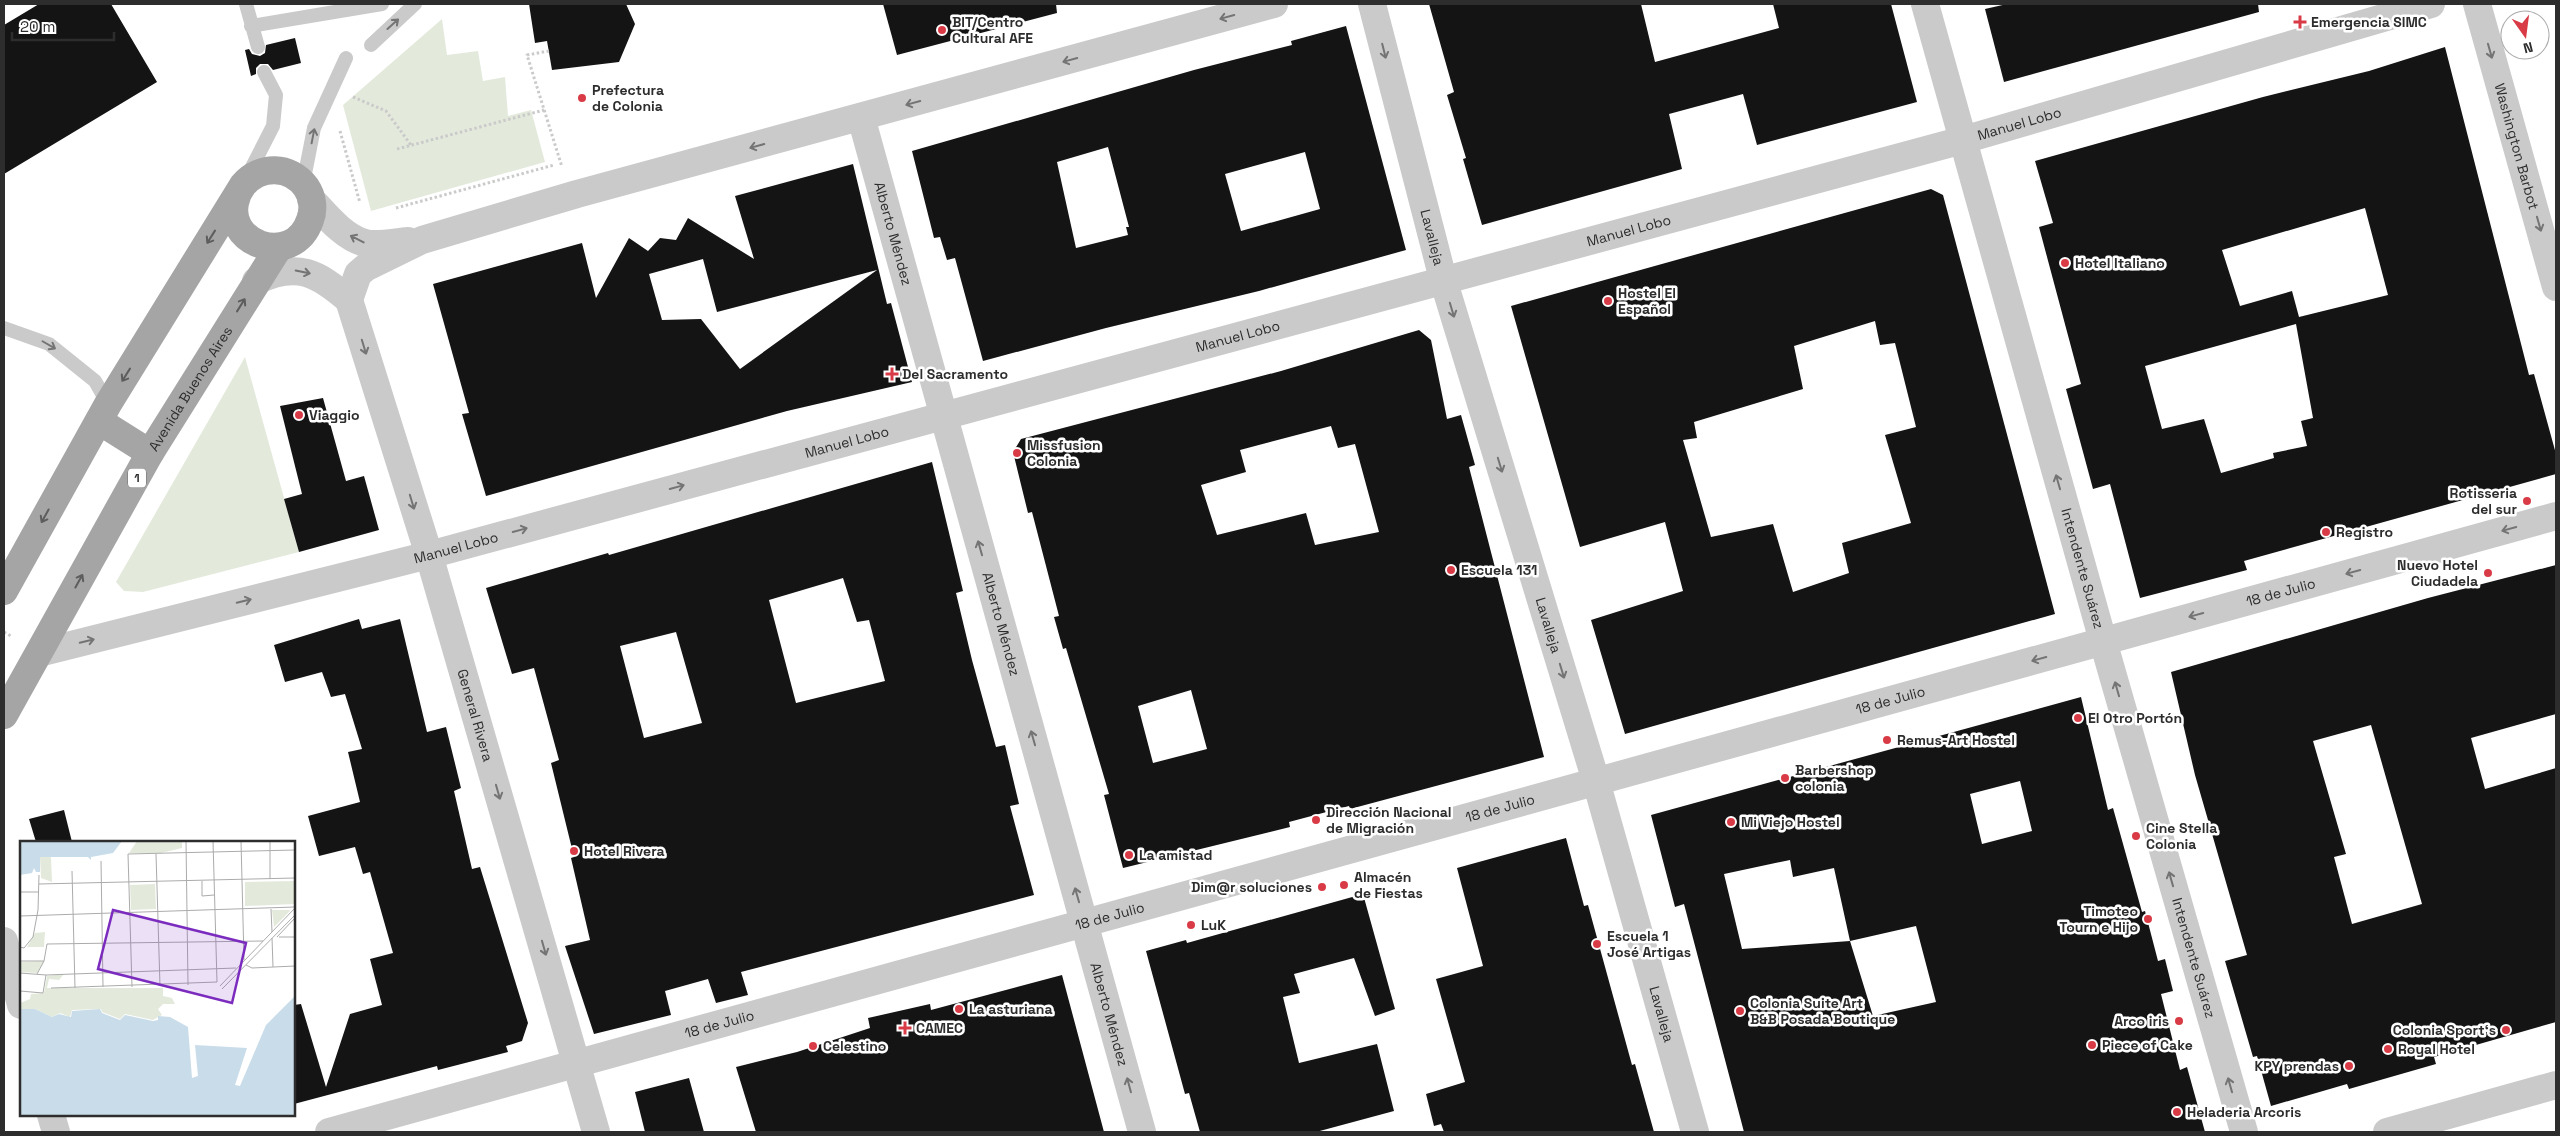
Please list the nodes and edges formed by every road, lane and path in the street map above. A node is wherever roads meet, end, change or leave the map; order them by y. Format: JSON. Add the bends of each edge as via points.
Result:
{"nodes":[{"id":1,"x":246,"y":4,"type":"edge"},
{"id":2,"x":382,"y":4,"type":"edge"},
{"id":3,"x":415,"y":4,"type":"edge"},
{"id":4,"x":1274,"y":4,"type":"edge"},
{"id":5,"x":1372,"y":4,"type":"edge"},
{"id":6,"x":1925,"y":4,"type":"edge"},
{"id":7,"x":2431,"y":4,"type":"edge"},
{"id":8,"x":2477,"y":4,"type":"edge"},
{"id":9,"x":251,"y":26,"type":"junction"},
{"id":10,"x":371,"y":45,"type":"dead end"},
{"id":11,"x":258,"y":47,"type":"dead end"},
{"id":12,"x":548,"y":51,"type":"dead end"},
{"id":13,"x":346,"y":58,"type":"dead end"},
{"id":14,"x":264,"y":72,"type":"dead end"},
{"id":15,"x":338,"y":91,"type":"junction"},
{"id":16,"x":544,"y":110,"type":"junction"},
{"id":17,"x":861,"y":117,"type":"junction"},
{"id":18,"x":1963,"y":140,"type":"junction"},
{"id":19,"x":411,"y":145,"type":"junction"},
{"id":20,"x":397,"y":149,"type":"dead end"},
{"id":21,"x":570,"y":161,"type":"dead end"},
{"id":22,"x":560,"y":163,"type":"junction"},
{"id":23,"x":240,"y":190,"type":"junction"},
{"id":24,"x":307,"y":192,"type":"junction"},
{"id":25,"x":571,"y":197,"type":"junction"},
{"id":26,"x":361,"y":208,"type":"dead end"},
{"id":27,"x":392,"y":210,"type":"dead end"},
{"id":28,"x":422,"y":240,"type":"junction"},
{"id":29,"x":279,"y":247,"type":"junction"},
{"id":30,"x":1443,"y":280,"type":"junction"},
{"id":31,"x":256,"y":281,"type":"junction"},
{"id":32,"x":2556,"y":287,"type":"edge"},
{"id":33,"x":349,"y":300,"type":"junction"},
{"id":34,"x":4,"y":328,"type":"edge"},
{"id":35,"x":104,"y":413,"type":"junction"},
{"id":36,"x":943,"y":415,"type":"junction"},
{"id":37,"x":150,"y":453,"type":"junction"},
{"id":38,"x":2556,"y":516,"type":"edge"},
{"id":39,"x":429,"y":554,"type":"junction"},
{"id":40,"x":4,"y":590,"type":"edge"},
{"id":41,"x":2103,"y":641,"type":"junction"},
{"id":42,"x":39,"y":653,"type":"junction"},
{"id":43,"x":4,"y":715,"type":"edge"},
{"id":44,"x":1596,"y":781,"type":"junction"},
{"id":45,"x":1085,"y":924,"type":"junction"},
{"id":46,"x":4,"y":941,"type":"edge"},
{"id":47,"x":20,"y":1002,"type":"edge"},
{"id":48,"x":578,"y":1064,"type":"junction"},
{"id":49,"x":2556,"y":1085,"type":"edge"},
{"id":50,"x":51,"y":1116,"type":"edge"},
{"id":51,"x":56,"y":1132,"type":"edge"},
{"id":52,"x":329,"y":1132,"type":"edge"},
{"id":53,"x":596,"y":1132,"type":"edge"},
{"id":54,"x":1142,"y":1132,"type":"edge"},
{"id":55,"x":1695,"y":1132,"type":"edge"},
{"id":56,"x":2244,"y":1132,"type":"edge"},
{"id":57,"x":2387,"y":1132,"type":"edge"}],
"edges":[{"from":1,"to":9,"type":"lane"},
{"from":2,"to":9,"type":"lane"},
{"from":10,"to":3,"type":"lane","one_way":true},
{"from":4,"to":17,"type":"street","one_way":true},
{"from":5,"to":30,"type":"street","name":"Lavalleja","one_way":true},
{"from":6,"to":18,"type":"street","name":"Intendente Suárez"},
{"from":7,"to":18,"type":"street","name":"Manuel Lobo"},
{"from":8,"to":32,"type":"street","name":"Washington Barbot","one_way":true},
{"from":9,"to":11,"type":"lane"},
{"from":12,"to":16,"type":"path","via":[[527,55]]},
{"from":13,"to":15,"type":"lane"},
{"from":14,"to":23,"type":"lane","via":[[276,95],[274,126]]},
{"from":15,"to":19,"type":"path","via":[[386,111]]},
{"from":24,"to":15,"type":"lane","one_way":true,"via":[[314,128]]},
{"from":15,"to":26,"type":"path","via":[[338,123]]},
{"from":16,"to":19,"type":"path"},
{"from":16,"to":22,"type":"path"},
{"from":17,"to":25,"type":"street","one_way":true},
{"from":17,"to":36,"type":"street","name":"Alberto Méndez"},
{"from":18,"to":30,"type":"street","name":"Manuel Lobo"},
{"from":41,"to":18,"type":"street","name":"Intendente Suárez","one_way":true},
{"from":19,"to":20,"type":"path"},
{"from":21,"to":22,"type":"path"},
{"from":22,"to":25,"type":"path"},
{"from":22,"to":27,"type":"path"},
{"from":23,"to":24,"type":"main road","via":[[259,172],[271,170],[291,174]]},
{"from":23,"to":29,"type":"main road","via":[[235,215],[243,233],[259,245]]},
{"from":23,"to":35,"type":"main road","one_way":true},
{"from":28,"to":24,"type":"street","one_way":true,"via":[[366,244],[346,233]]},
{"from":24,"to":29,"type":"main road","name":"Avenida Buenos Aires","number":"1","via":[[312,215],[306,230],[294,242]]},
{"from":25,"to":28,"type":"street"},
{"from":28,"to":33,"type":"street","via":[[365,268],[358,274]]},
{"from":29,"to":31,"type":"main road","name":"Avenida Buenos Aires","number":"1"},
{"from":30,"to":36,"type":"street","name":"Manuel Lobo"},
{"from":30,"to":44,"type":"street","name":"Lavalleja","one_way":true},
{"from":31,"to":33,"type":"street","one_way":true,"via":[[299,270],[319,276]]},
{"from":37,"to":31,"type":"main road","name":"Avenida Buenos Aires","number":"1","one_way":true},
{"from":33,"to":39,"type":"street","name":"General Rivera","one_way":true},
{"from":34,"to":35,"type":"lane","one_way":true,"via":[[49,344],[95,381]]},
{"from":35,"to":37,"type":"main road"},
{"from":35,"to":40,"type":"main road","one_way":true},
{"from":39,"to":36,"type":"street","name":"Manuel Lobo","one_way":true},
{"from":45,"to":36,"type":"street","name":"Alberto Méndez","one_way":true},
{"from":42,"to":37,"type":"main road","name":"Avenida Buenos Aires","number":"1","one_way":true},
{"from":38,"to":41,"type":"street","name":"18 de Julio","one_way":true},
{"from":42,"to":39,"type":"street","name":"Manuel Lobo","one_way":true},
{"from":39,"to":48,"type":"street","name":"General Rivera","one_way":true},
{"from":41,"to":44,"type":"street","name":"18 de Julio","one_way":true},
{"from":56,"to":41,"type":"street","name":"Intendente Suárez","one_way":true},
{"from":42,"to":43,"type":"main road","name":"Avenida Buenos Aires","number":"1"},
{"from":44,"to":45,"type":"street","name":"18 de Julio"},
{"from":44,"to":55,"type":"street","name":"Lavalleja"},
{"from":45,"to":48,"type":"street","name":"18 de Julio"},
{"from":54,"to":45,"type":"street","name":"Alberto Méndez","one_way":true},
{"from":46,"to":47,"type":"street"},
{"from":48,"to":52,"type":"street","name":"18 de Julio"},
{"from":48,"to":53,"type":"street","name":"General Rivera"},
{"from":49,"to":57,"type":"street"},
{"from":50,"to":51,"type":"street"}]}
